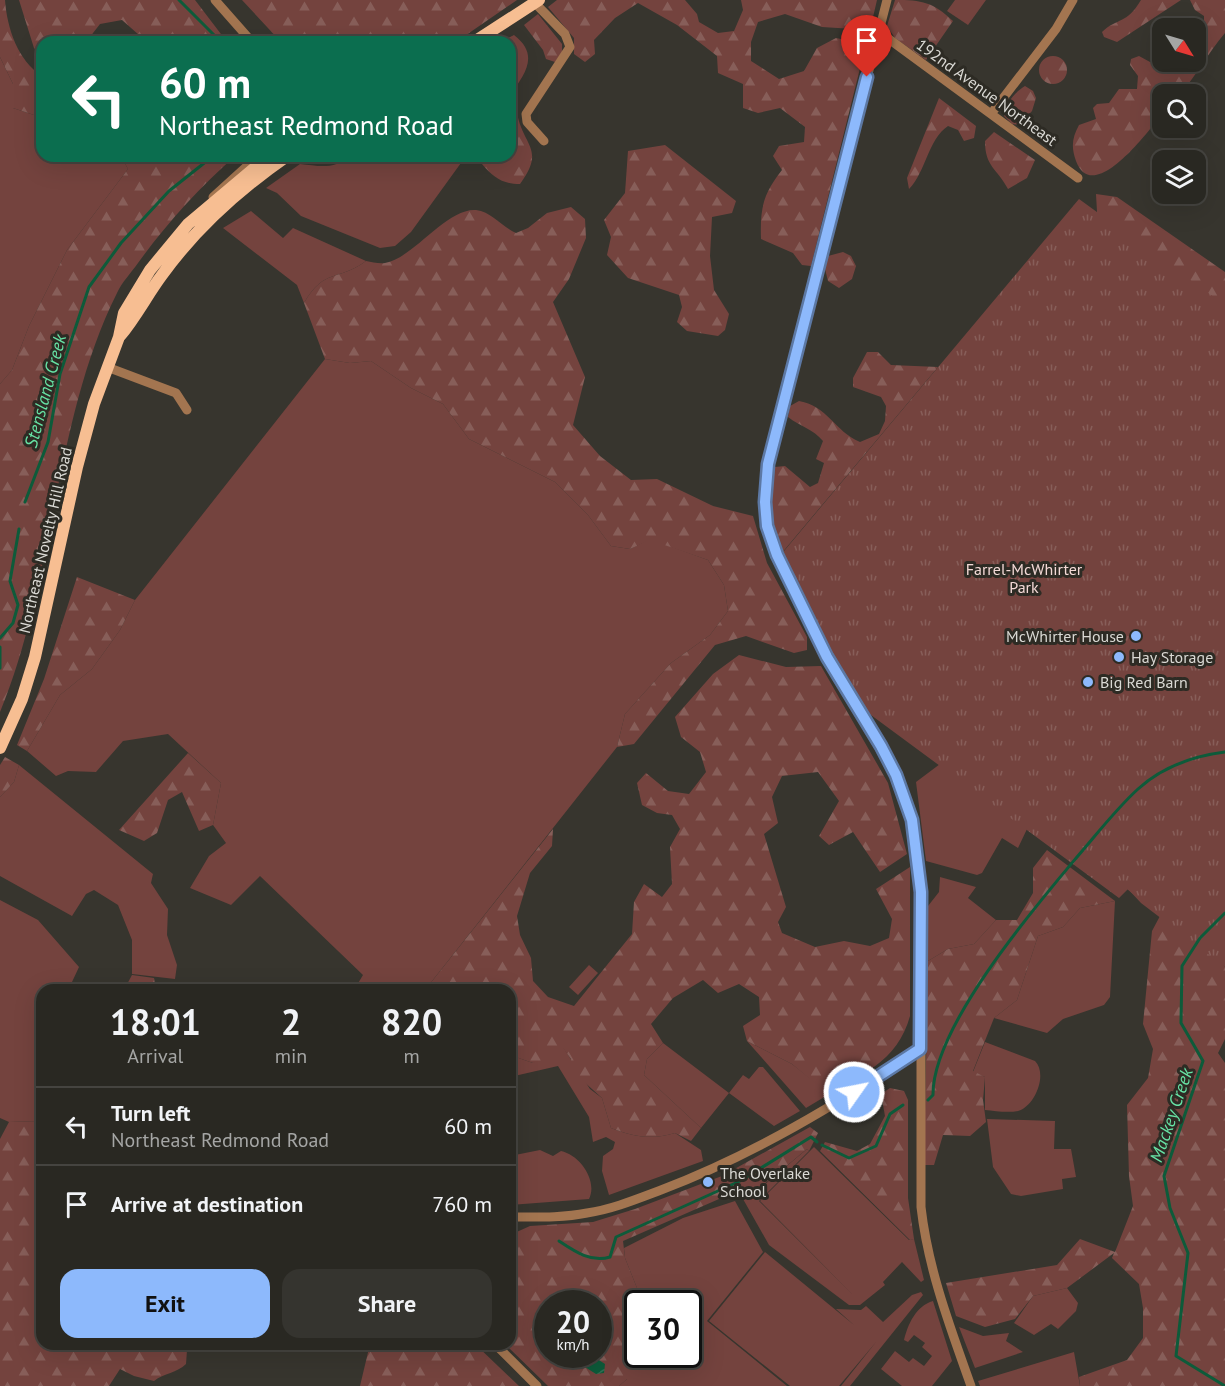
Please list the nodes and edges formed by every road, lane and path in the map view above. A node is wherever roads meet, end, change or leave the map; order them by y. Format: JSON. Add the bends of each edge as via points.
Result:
{"nodes":[{"id":1,"x":215,"y":0,"type":"edge"},
{"id":2,"x":886,"y":0,"type":"edge"},
{"id":3,"x":1073,"y":0,"type":"edge"},
{"id":4,"x":537,"y":2,"type":"edge"},
{"id":5,"x":237,"y":24,"type":"junction"},
{"id":6,"x":878,"y":31,"type":"junction"},
{"id":7,"x":244,"y":36,"type":"edge"},
{"id":8,"x":247,"y":36,"type":"edge"},
{"id":9,"x":250,"y":36,"type":"edge"},
{"id":10,"x":483,"y":36,"type":"edge"},
{"id":11,"x":991,"y":114,"type":"junction"},
{"id":12,"x":544,"y":141,"type":"dead end"},
{"id":13,"x":251,"y":162,"type":"edge"},
{"id":14,"x":262,"y":162,"type":"edge"},
{"id":15,"x":280,"y":162,"type":"edge"},
{"id":16,"x":1078,"y":178,"type":"dead end"},
{"id":17,"x":201,"y":211,"type":"junction"},
{"id":18,"x":119,"y":337,"type":"junction"},
{"id":19,"x":107,"y":367,"type":"junction"},
{"id":20,"x":187,"y":410,"type":"dead end"},
{"id":21,"x":0,"y":748,"type":"edge"},
{"id":22,"x":920,"y":1049,"type":"junction"},
{"id":23,"x":516,"y":1217,"type":"edge"},
{"id":24,"x":501,"y":1350,"type":"edge"},
{"id":25,"x":537,"y":1386,"type":"edge"},
{"id":26,"x":971,"y":1386,"type":"edge"}],
"edges":[{"from":1,"to":5,"type":"street"},
{"from":2,"to":6,"type":"street"},
{"from":3,"to":11,"type":"street","via":[[1056,29]]},
{"from":4,"to":10,"type":"main road"},
{"from":4,"to":12,"type":"street","via":[[565,34],[570,47],[526,114],[527,122]]},
{"from":5,"to":7,"type":"street"},
{"from":5,"to":8,"type":"street"},
{"from":5,"to":9,"type":"street"},
{"from":6,"to":11,"type":"street","name":"192nd Avenue Northeast"},
{"from":6,"to":22,"type":"street","via":[[768,464],[765,502],[767,526],[777,555],[827,657],[896,775],[912,820],[921,892]]},
{"from":11,"to":16,"type":"street","name":"192nd Avenue Northeast"},
{"from":13,"to":17,"type":"street"},
{"from":14,"to":17,"type":"main road","name":"Northeast Novelty Hill Road"},
{"from":15,"to":18,"type":"main road","name":"Northeast Novelty Hill Road","via":[[200,232],[163,273]]},
{"from":17,"to":18,"type":"main road","name":"Northeast Novelty Hill Road","via":[[144,280],[124,313]]},
{"from":18,"to":19,"type":"main road","name":"Northeast Novelty Hill Road"},
{"from":19,"to":20,"type":"street","via":[[176,393]]},
{"from":19,"to":21,"type":"main road","name":"Northeast Novelty Hill Road","via":[[77,467],[35,657]]},
{"from":22,"to":23,"type":"street","via":[[773,1139],[688,1179],[595,1211]]},
{"from":22,"to":26,"type":"street","via":[[924,1238]]},
{"from":24,"to":25,"type":"street"}]}
